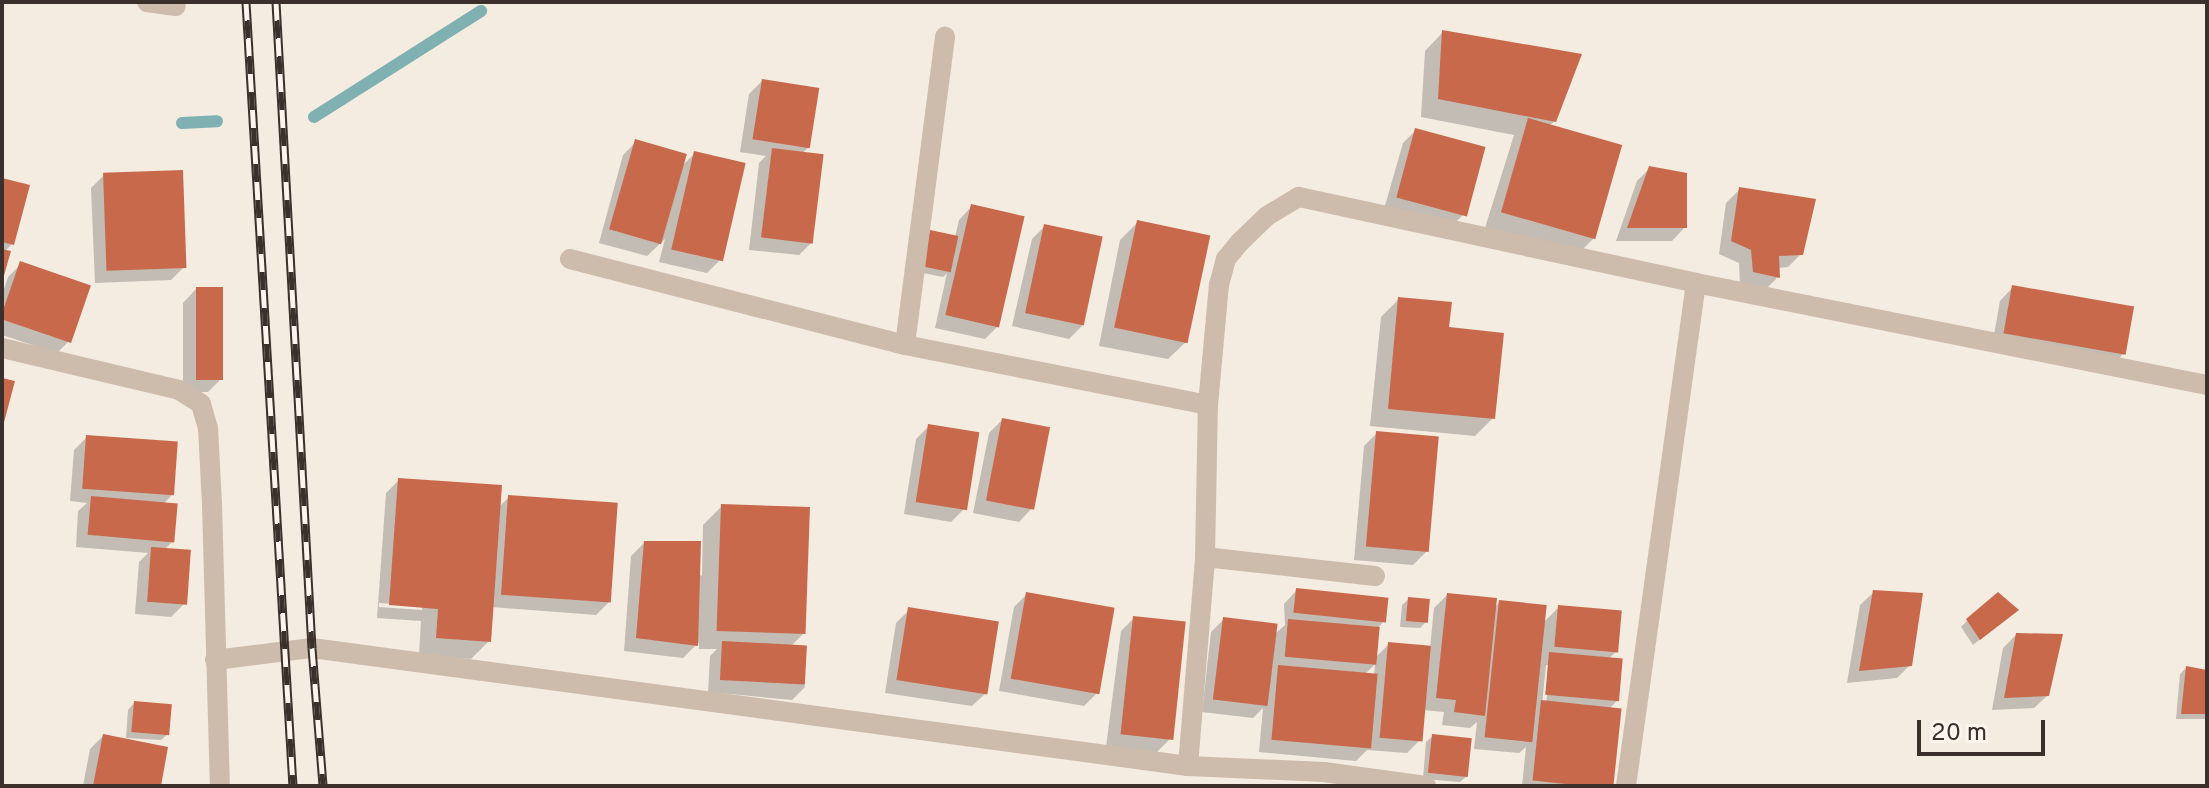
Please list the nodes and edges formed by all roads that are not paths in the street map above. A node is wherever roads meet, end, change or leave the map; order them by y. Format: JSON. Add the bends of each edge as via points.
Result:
{"nodes":[{"id":1,"x":147,"y":2,"type":"edge"},
{"id":2,"x":176,"y":6,"type":"dead end"},
{"id":3,"x":945,"y":37,"type":"dead end"},
{"id":4,"x":570,"y":259,"type":"dead end"},
{"id":5,"x":1696,"y":283,"type":"junction"},
{"id":6,"x":905,"y":345,"type":"junction"},
{"id":7,"x":2,"y":348,"type":"edge"},
{"id":8,"x":2207,"y":385,"type":"edge"},
{"id":9,"x":1208,"y":405,"type":"junction"},
{"id":10,"x":1205,"y":557,"type":"junction"},
{"id":11,"x":1375,"y":576,"type":"dead end"},
{"id":12,"x":215,"y":660,"type":"junction"},
{"id":13,"x":1188,"y":766,"type":"junction"},
{"id":14,"x":1324,"y":779,"type":"edge"},
{"id":15,"x":220,"y":786,"type":"edge"},
{"id":16,"x":1426,"y":786,"type":"edge"},
{"id":17,"x":1626,"y":786,"type":"edge"}],
"edges":[{"from":1,"to":2,"type":"street"},
{"from":3,"to":6,"type":"street"},
{"from":4,"to":6,"type":"street"},
{"from":5,"to":8,"type":"street"},
{"from":5,"to":9,"type":"street","via":[[1299,197],[1267,216],[1226,259]]},
{"from":5,"to":17,"type":"street"},
{"from":6,"to":9,"type":"street"},
{"from":7,"to":12,"type":"street","via":[[179,390],[201,404],[208,428]]},
{"from":9,"to":10,"type":"street"},
{"from":10,"to":11,"type":"street"},
{"from":10,"to":13,"type":"street"},
{"from":12,"to":13,"type":"street","via":[[312,648]]},
{"from":12,"to":15,"type":"street"},
{"from":13,"to":14,"type":"street"},
{"from":14,"to":16,"type":"street"}]}
